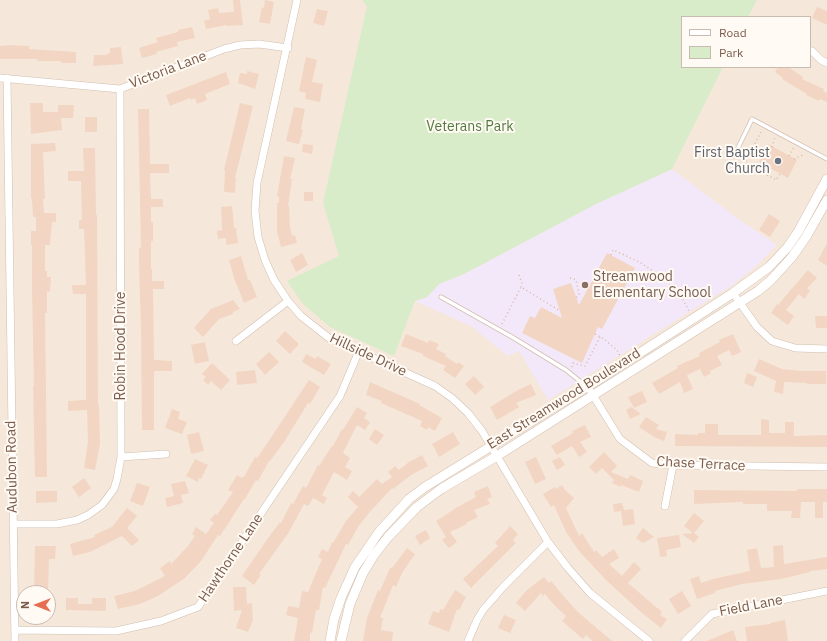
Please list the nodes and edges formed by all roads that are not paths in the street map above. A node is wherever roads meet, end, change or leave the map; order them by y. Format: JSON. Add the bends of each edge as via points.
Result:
{"nodes":[{"id":1,"x":297,"y":0,"type":"edge"},
{"id":2,"x":288,"y":48,"type":"junction"},
{"id":3,"x":812,"y":51,"type":"dead end"},
{"id":4,"x":827,"y":63,"type":"edge"},
{"id":5,"x":4,"y":78,"type":"edge"},
{"id":6,"x":120,"y":89,"type":"junction"},
{"id":7,"x":734,"y":156,"type":"dead end"},
{"id":8,"x":827,"y":159,"type":"edge"},
{"id":9,"x":826,"y":181,"type":"edge"},
{"id":10,"x":827,"y":200,"type":"edge"},
{"id":11,"x":733,"y":293,"type":"junction"},
{"id":12,"x":441,"y":297,"type":"dead end"},
{"id":13,"x":288,"y":301,"type":"junction"},
{"id":14,"x":740,"y":303,"type":"junction"},
{"id":15,"x":236,"y":341,"type":"dead end"},
{"id":16,"x":827,"y":349,"type":"edge"},
{"id":17,"x":359,"y":351,"type":"junction"},
{"id":18,"x":587,"y":387,"type":"junction"},
{"id":19,"x":593,"y":396,"type":"junction"},
{"id":20,"x":490,"y":446,"type":"junction"},
{"id":21,"x":166,"y":454,"type":"dead end"},
{"id":22,"x":497,"y":456,"type":"junction"},
{"id":23,"x":121,"y":457,"type":"junction"},
{"id":24,"x":672,"y":465,"type":"junction"},
{"id":25,"x":827,"y":467,"type":"edge"},
{"id":26,"x":666,"y":506,"type":"dead end"},
{"id":27,"x":13,"y":524,"type":"junction"},
{"id":28,"x":548,"y":542,"type":"junction"},
{"id":29,"x":827,"y":591,"type":"edge"},
{"id":30,"x":15,"y":630,"type":"junction"},
{"id":31,"x":16,"y":641,"type":"edge"},
{"id":32,"x":330,"y":641,"type":"edge"},
{"id":33,"x":341,"y":641,"type":"edge"},
{"id":34,"x":468,"y":641,"type":"edge"},
{"id":35,"x":649,"y":641,"type":"edge"},
{"id":36,"x":685,"y":641,"type":"edge"}],
"edges":[{"from":1,"to":2,"type":"street","name":"Hillside Drive"},
{"from":2,"to":6,"type":"street","name":"Victoria Lane","via":[[259,44],[240,45]]},
{"from":2,"to":13,"type":"street","name":"Hillside Drive","via":[[257,182],[255,212],[258,237],[265,260]]},
{"from":3,"to":4,"type":"street"},
{"from":5,"to":6,"type":"street","name":"Victoria Lane"},
{"from":5,"to":27,"type":"street","name":"Audubon Road"},
{"from":6,"to":23,"type":"street","name":"Robin Hood Drive"},
{"from":7,"to":8,"type":"lane","via":[[752,119]]},
{"from":9,"to":11,"type":"street","name":"East Streamwood Boulevard","via":[[787,248],[769,267]]},
{"from":10,"to":14,"type":"street","name":"East Streamwood Boulevard","via":[[792,257],[772,280]]},
{"from":11,"to":14,"type":"street"},
{"from":11,"to":18,"type":"street","name":"East Streamwood Boulevard"},
{"from":12,"to":18,"type":"lane","via":[[569,373]]},
{"from":13,"to":15,"type":"street"},
{"from":13,"to":17,"type":"street","name":"Hillside Drive","via":[[301,316],[329,338]]},
{"from":14,"to":16,"type":"street","via":[[757,327],[772,341],[795,348]]},
{"from":14,"to":19,"type":"street","name":"East Streamwood Boulevard"},
{"from":17,"to":20,"type":"street","name":"Hillside Drive","via":[[435,386],[452,398],[468,413]]},
{"from":17,"to":30,"type":"street","name":"Hawthorne Lane","via":[[340,396],[198,607],[161,621],[116,631]]},
{"from":18,"to":19,"type":"street","name":"Chase Terrace"},
{"from":18,"to":20,"type":"street","name":"East Streamwood Boulevard"},
{"from":19,"to":22,"type":"street","name":"East Streamwood Boulevard"},
{"from":19,"to":24,"type":"street","name":"Chase Terrace","via":[[620,439],[652,463]]},
{"from":20,"to":22,"type":"street","name":"Hillside Drive"},
{"from":20,"to":32,"type":"street","name":"East Streamwood Boulevard","via":[[414,495],[379,532],[349,578]]},
{"from":21,"to":23,"type":"street"},
{"from":22,"to":28,"type":"street","name":"Hillside Drive"},
{"from":22,"to":33,"type":"street","name":"East Streamwood Boulevard","via":[[441,489],[417,507],[388,537],[374,555],[359,582],[350,604]]},
{"from":23,"to":27,"type":"street","name":"Robin Hood Drive","via":[[114,489],[102,505],[88,515],[67,523]]},
{"from":24,"to":25,"type":"street","name":"Chase Terrace"},
{"from":24,"to":26,"type":"street"},
{"from":27,"to":30,"type":"street","name":"Audubon Road"},
{"from":28,"to":34,"type":"street","via":[[483,610]]},
{"from":28,"to":35,"type":"street","name":"Hillside Drive","via":[[590,593]]},
{"from":29,"to":36,"type":"street","name":"Field Lane","via":[[712,614]]},
{"from":30,"to":31,"type":"street","name":"Audubon Road"}]}
